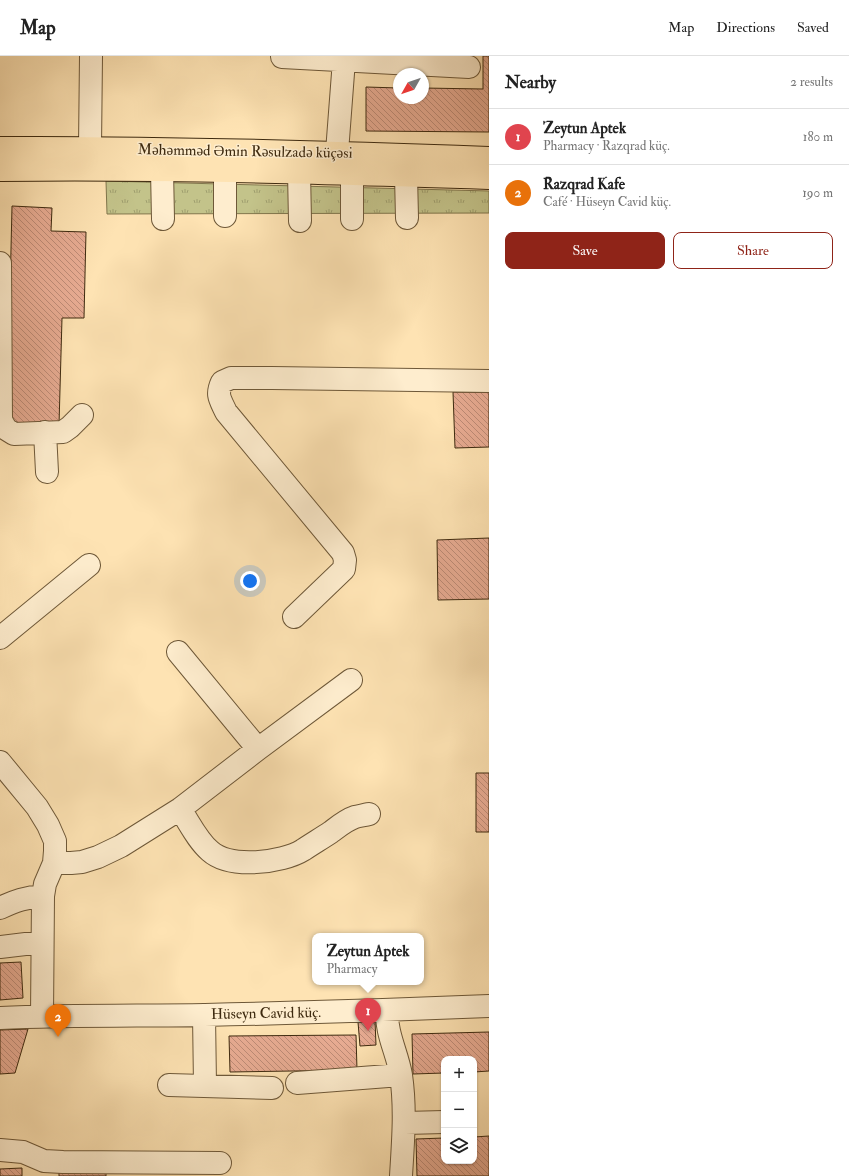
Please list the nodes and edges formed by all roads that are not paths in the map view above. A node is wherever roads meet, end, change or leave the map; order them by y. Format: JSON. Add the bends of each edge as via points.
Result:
{"nodes":[{"id":1,"x":91,"y":56,"type":"edge"},
{"id":2,"x":282,"y":57,"type":"dead end"},
{"id":3,"x":344,"y":60,"type":"junction"},
{"id":4,"x":469,"y":67,"type":"dead end"},
{"id":5,"x":90,"y":147,"type":"junction"},
{"id":6,"x":0,"y":148,"type":"edge"},
{"id":7,"x":337,"y":152,"type":"junction"},
{"id":8,"x":489,"y":158,"type":"edge"},
{"id":9,"x":0,"y":170,"type":"edge"},
{"id":10,"x":162,"y":170,"type":"junction"},
{"id":11,"x":225,"y":171,"type":"junction"},
{"id":12,"x":299,"y":172,"type":"junction"},
{"id":13,"x":352,"y":174,"type":"junction"},
{"id":14,"x":406,"y":175,"type":"junction"},
{"id":15,"x":489,"y":178,"type":"edge"},
{"id":16,"x":225,"y":216,"type":"dead end"},
{"id":17,"x":407,"y":218,"type":"dead end"},
{"id":18,"x":163,"y":219,"type":"dead end"},
{"id":19,"x":352,"y":219,"type":"dead end"},
{"id":20,"x":300,"y":220,"type":"dead end"},
{"id":21,"x":0,"y":263,"type":"edge"},
{"id":22,"x":489,"y":381,"type":"edge"},
{"id":23,"x":82,"y":415,"type":"dead end"},
{"id":24,"x":45,"y":432,"type":"junction"},
{"id":25,"x":3,"y":434,"type":"edge"},
{"id":26,"x":47,"y":472,"type":"dead end"},
{"id":27,"x":88,"y":565,"type":"dead end"},
{"id":28,"x":294,"y":617,"type":"dead end"},
{"id":29,"x":0,"y":638,"type":"edge"},
{"id":30,"x":178,"y":652,"type":"dead end"},
{"id":31,"x":351,"y":680,"type":"dead end"},
{"id":32,"x":258,"y":748,"type":"junction"},
{"id":33,"x":0,"y":762,"type":"edge"},
{"id":34,"x":180,"y":809,"type":"junction"},
{"id":35,"x":370,"y":814,"type":"dead end"},
{"id":36,"x":54,"y":863,"type":"junction"},
{"id":37,"x":43,"y":896,"type":"junction"},
{"id":38,"x":0,"y":908,"type":"edge"},
{"id":39,"x":42,"y":942,"type":"junction"},
{"id":40,"x":0,"y":947,"type":"edge"},
{"id":41,"x":489,"y":1006,"type":"edge"},
{"id":42,"x":386,"y":1010,"type":"junction"},
{"id":43,"x":204,"y":1015,"type":"junction"},
{"id":44,"x":42,"y":1016,"type":"junction"},
{"id":45,"x":0,"y":1018,"type":"edge"},
{"id":46,"x":401,"y":1076,"type":"junction"},
{"id":47,"x":297,"y":1083,"type":"dead end"},
{"id":48,"x":169,"y":1084,"type":"dead end"},
{"id":49,"x":205,"y":1086,"type":"junction"},
{"id":50,"x":272,"y":1088,"type":"dead end"},
{"id":51,"x":441,"y":1122,"type":"edge"},
{"id":52,"x":405,"y":1123,"type":"junction"},
{"id":53,"x":0,"y":1150,"type":"edge"},
{"id":54,"x":220,"y":1163,"type":"dead end"},
{"id":55,"x":43,"y":1168,"type":"edge"},
{"id":56,"x":401,"y":1176,"type":"edge"}],
"edges":[{"from":1,"to":5,"type":"street"},
{"from":2,"to":3,"type":"street"},
{"from":3,"to":4,"type":"street"},
{"from":3,"to":7,"type":"street"},
{"from":5,"to":6,"type":"main road","name":"Məhəmməd Əmin Rəsulzadə küçəsi"},
{"from":5,"to":7,"type":"main road","name":"Məhəmməd Əmin Rəsulzadə küçəsi"},
{"from":7,"to":8,"type":"main road","name":"Məhəmməd Əmin Rəsulzadə küçəsi"},
{"from":9,"to":10,"type":"main road","name":"Məhəmməd Əmin Rəsulzadə küçəsi"},
{"from":10,"to":11,"type":"main road","name":"Məhəmməd Əmin Rəsulzadə küçəsi"},
{"from":10,"to":18,"type":"street"},
{"from":11,"to":12,"type":"main road","name":"Məhəmməd Əmin Rəsulzadə küçəsi"},
{"from":11,"to":16,"type":"street"},
{"from":12,"to":13,"type":"main road","name":"Məhəmməd Əmin Rəsulzadə küçəsi"},
{"from":12,"to":20,"type":"street"},
{"from":13,"to":14,"type":"main road","name":"Məhəmməd Əmin Rəsulzadə küçəsi"},
{"from":13,"to":19,"type":"street"},
{"from":14,"to":15,"type":"main road","name":"Məhəmməd Əmin Rəsulzadə küçəsi"},
{"from":14,"to":17,"type":"street"},
{"from":21,"to":25,"type":"street"},
{"from":22,"to":28,"type":"street","via":[[231,378],[222,382],[218,390],[219,398],[226,412],[343,553],[344,569]]},
{"from":23,"to":24,"type":"street","via":[[63,432]]},
{"from":24,"to":25,"type":"street"},
{"from":24,"to":26,"type":"street"},
{"from":27,"to":29,"type":"street"},
{"from":30,"to":32,"type":"street"},
{"from":31,"to":32,"type":"street"},
{"from":32,"to":34,"type":"street"},
{"from":33,"to":36,"type":"street","via":[[37,807],[48,825],[54,841]]},
{"from":34,"to":35,"type":"street","via":[[210,851],[218,856],[247,862],[285,858],[301,851],[342,823]]},
{"from":34,"to":36,"type":"street","via":[[121,846],[98,857],[71,863]]},
{"from":36,"to":37,"type":"street"},
{"from":37,"to":38,"type":"street","via":[[19,899]]},
{"from":37,"to":39,"type":"street"},
{"from":39,"to":40,"type":"street"},
{"from":39,"to":44,"type":"street"},
{"from":41,"to":42,"type":"street","name":"Hüseyn Cavid küç."},
{"from":42,"to":43,"type":"street","name":"Hüseyn Cavid küç."},
{"from":42,"to":46,"type":"street","via":[[389,1036]]},
{"from":43,"to":44,"type":"street","name":"Hüseyn Cavid küç."},
{"from":43,"to":49,"type":"street"},
{"from":44,"to":45,"type":"street","name":"Hüseyn Cavid küç."},
{"from":46,"to":47,"type":"street"},
{"from":46,"to":52,"type":"street"},
{"from":48,"to":49,"type":"street"},
{"from":49,"to":50,"type":"street"},
{"from":51,"to":52,"type":"street"},
{"from":52,"to":56,"type":"street"},
{"from":53,"to":55,"type":"street","via":[[23,1152]]},
{"from":54,"to":55,"type":"street","via":[[71,1162]]}]}
